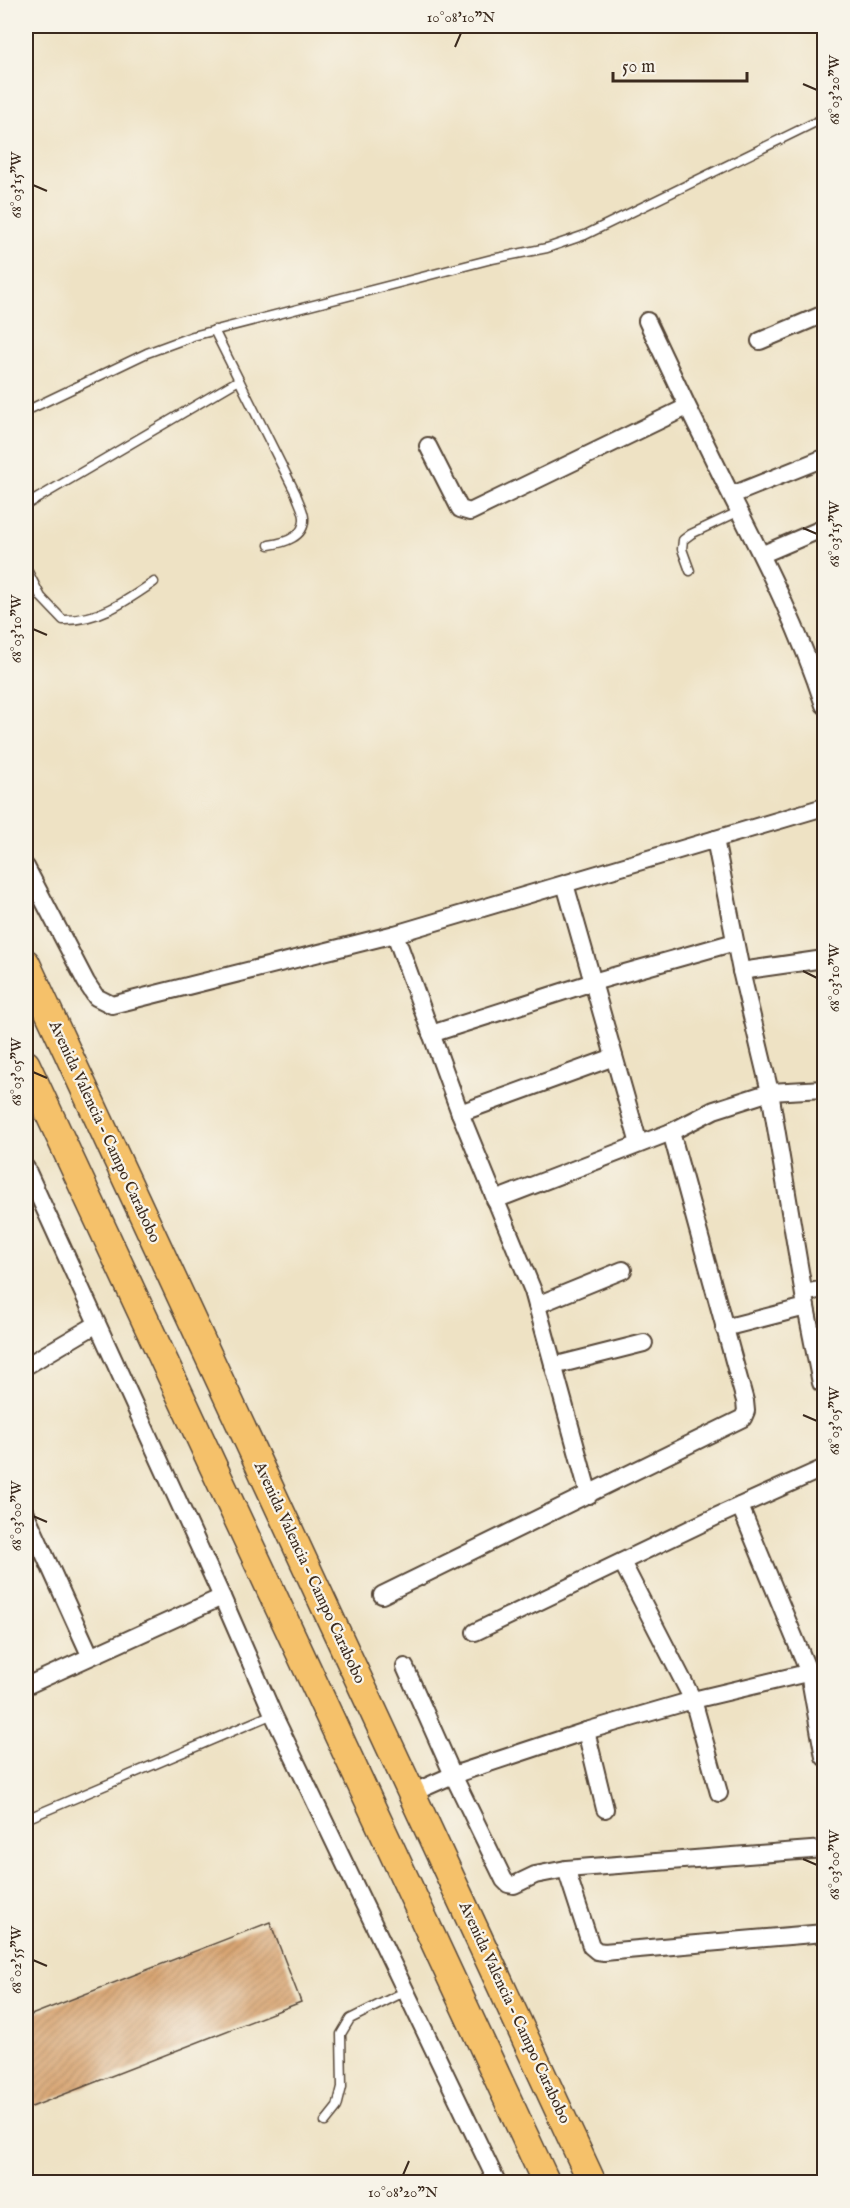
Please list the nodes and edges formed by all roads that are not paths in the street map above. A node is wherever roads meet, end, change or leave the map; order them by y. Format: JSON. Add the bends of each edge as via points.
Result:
{"nodes":[{"id":1,"x":825,"y":117,"type":"edge"},
{"id":2,"x":825,"y":314,"type":"edge"},
{"id":3,"x":646,"y":321,"type":"dead end"},
{"id":4,"x":214,"y":330,"type":"junction"},
{"id":5,"x":760,"y":341,"type":"dead end"},
{"id":6,"x":239,"y":380,"type":"junction"},
{"id":7,"x":687,"y":407,"type":"junction"},
{"id":8,"x":26,"y":411,"type":"edge"},
{"id":9,"x":428,"y":446,"type":"dead end"},
{"id":10,"x":825,"y":458,"type":"edge"},
{"id":11,"x":732,"y":495,"type":"junction"},
{"id":12,"x":26,"y":505,"type":"edge"},
{"id":13,"x":740,"y":511,"type":"junction"},
{"id":14,"x":825,"y":528,"type":"edge"},
{"id":15,"x":269,"y":545,"type":"dead end"},
{"id":16,"x":763,"y":554,"type":"junction"},
{"id":17,"x":26,"y":568,"type":"edge"},
{"id":18,"x":690,"y":571,"type":"dead end"},
{"id":19,"x":154,"y":582,"type":"dead end"},
{"id":20,"x":819,"y":670,"type":"edge"},
{"id":21,"x":825,"y":705,"type":"edge"},
{"id":22,"x":825,"y":807,"type":"edge"},
{"id":23,"x":715,"y":839,"type":"junction"},
{"id":24,"x":26,"y":867,"type":"edge"},
{"id":25,"x":565,"y":884,"type":"junction"},
{"id":26,"x":395,"y":934,"type":"junction"},
{"id":27,"x":735,"y":942,"type":"junction"},
{"id":28,"x":825,"y":959,"type":"edge"},
{"id":29,"x":26,"y":963,"type":"edge"},
{"id":30,"x":741,"y":971,"type":"junction"},
{"id":31,"x":593,"y":982,"type":"junction"},
{"id":32,"x":430,"y":1034,"type":"junction"},
{"id":33,"x":614,"y":1057,"type":"junction"},
{"id":34,"x":26,"y":1064,"type":"edge"},
{"id":35,"x":825,"y":1089,"type":"edge"},
{"id":36,"x":770,"y":1092,"type":"junction"},
{"id":37,"x":460,"y":1113,"type":"junction"},
{"id":38,"x":671,"y":1132,"type":"junction"},
{"id":39,"x":639,"y":1144,"type":"junction"},
{"id":40,"x":26,"y":1168,"type":"edge"},
{"id":41,"x":495,"y":1200,"type":"junction"},
{"id":42,"x":622,"y":1270,"type":"dead end"},
{"id":43,"x":825,"y":1289,"type":"edge"},
{"id":44,"x":805,"y":1300,"type":"junction"},
{"id":45,"x":537,"y":1305,"type":"junction"},
{"id":46,"x":97,"y":1324,"type":"junction"},
{"id":47,"x":724,"y":1328,"type":"junction"},
{"id":48,"x":644,"y":1342,"type":"dead end"},
{"id":49,"x":26,"y":1366,"type":"edge"},
{"id":50,"x":553,"y":1366,"type":"junction"},
{"id":51,"x":821,"y":1383,"type":"dead end"},
{"id":52,"x":825,"y":1468,"type":"edge"},
{"id":53,"x":589,"y":1495,"type":"junction"},
{"id":54,"x":740,"y":1506,"type":"junction"},
{"id":55,"x":26,"y":1514,"type":"edge"},
{"id":56,"x":31,"y":1542,"type":"edge"},
{"id":57,"x":622,"y":1562,"type":"junction"},
{"id":58,"x":382,"y":1595,"type":"dead end"},
{"id":59,"x":222,"y":1597,"type":"junction"},
{"id":60,"x":475,"y":1632,"type":"dead end"},
{"id":61,"x":90,"y":1655,"type":"junction"},
{"id":62,"x":405,"y":1667,"type":"dead end"},
{"id":63,"x":819,"y":1673,"type":"edge"},
{"id":64,"x":26,"y":1686,"type":"edge"},
{"id":65,"x":693,"y":1700,"type":"junction"},
{"id":66,"x":273,"y":1714,"type":"junction"},
{"id":67,"x":586,"y":1731,"type":"junction"},
{"id":68,"x":825,"y":1757,"type":"edge"},
{"id":69,"x":453,"y":1775,"type":"junction"},
{"id":70,"x":412,"y":1793,"type":"junction"},
{"id":71,"x":719,"y":1793,"type":"dead end"},
{"id":72,"x":604,"y":1809,"type":"dead end"},
{"id":73,"x":26,"y":1819,"type":"edge"},
{"id":74,"x":825,"y":1850,"type":"edge"},
{"id":75,"x":566,"y":1869,"type":"junction"},
{"id":76,"x":825,"y":1932,"type":"edge"},
{"id":77,"x":406,"y":1991,"type":"junction"},
{"id":78,"x":325,"y":2122,"type":"dead end"},
{"id":79,"x":497,"y":2182,"type":"edge"},
{"id":80,"x":546,"y":2182,"type":"edge"},
{"id":81,"x":592,"y":2182,"type":"edge"}],
"edges":[{"from":1,"to":4,"type":"lane","via":[[585,235],[547,248]]},
{"from":2,"to":5,"type":"street"},
{"from":3,"to":7,"type":"street"},
{"from":4,"to":6,"type":"lane"},
{"from":4,"to":8,"type":"lane","via":[[147,353]]},
{"from":6,"to":12,"type":"lane"},
{"from":6,"to":15,"type":"lane","via":[[304,517],[302,529],[287,542]]},
{"from":7,"to":9,"type":"street","via":[[470,512],[460,509]]},
{"from":7,"to":11,"type":"street"},
{"from":10,"to":11,"type":"street"},
{"from":11,"to":13,"type":"street"},
{"from":13,"to":16,"type":"street"},
{"from":13,"to":18,"type":"lane","via":[[683,540]]},
{"from":14,"to":16,"type":"street"},
{"from":16,"to":20,"type":"street"},
{"from":17,"to":19,"type":"lane","via":[[41,597],[63,620],[80,621],[116,608]]},
{"from":20,"to":21,"type":"street"},
{"from":22,"to":23,"type":"street"},
{"from":23,"to":25,"type":"street"},
{"from":23,"to":27,"type":"street"},
{"from":24,"to":26,"type":"street","via":[[86,982],[96,997],[112,1005]]},
{"from":25,"to":26,"type":"street"},
{"from":25,"to":31,"type":"street"},
{"from":26,"to":32,"type":"street"},
{"from":27,"to":30,"type":"street"},
{"from":27,"to":31,"type":"street"},
{"from":28,"to":30,"type":"street"},
{"from":29,"to":70,"type":"highway","name":"Avenida Valencia - Campo Carabobo"},
{"from":30,"to":36,"type":"street"},
{"from":31,"to":32,"type":"street"},
{"from":31,"to":33,"type":"street"},
{"from":32,"to":37,"type":"street"},
{"from":33,"to":37,"type":"street"},
{"from":33,"to":39,"type":"street"},
{"from":34,"to":80,"type":"highway"},
{"from":35,"to":36,"type":"street"},
{"from":36,"to":38,"type":"street","via":[[714,1110]]},
{"from":36,"to":44,"type":"street"},
{"from":37,"to":41,"type":"street"},
{"from":38,"to":39,"type":"street"},
{"from":38,"to":47,"type":"street"},
{"from":39,"to":41,"type":"street"},
{"from":40,"to":46,"type":"street"},
{"from":41,"to":45,"type":"street"},
{"from":42,"to":45,"type":"street"},
{"from":43,"to":44,"type":"street"},
{"from":44,"to":47,"type":"street"},
{"from":44,"to":51,"type":"street"},
{"from":45,"to":50,"type":"street"},
{"from":46,"to":49,"type":"street"},
{"from":46,"to":59,"type":"street"},
{"from":47,"to":53,"type":"street","via":[[745,1401],[743,1418]]},
{"from":48,"to":50,"type":"street"},
{"from":50,"to":53,"type":"street"},
{"from":52,"to":54,"type":"street"},
{"from":53,"to":58,"type":"street"},
{"from":54,"to":57,"type":"street"},
{"from":54,"to":63,"type":"street"},
{"from":55,"to":56,"type":"street"},
{"from":56,"to":61,"type":"street"},
{"from":57,"to":60,"type":"street"},
{"from":57,"to":65,"type":"street"},
{"from":59,"to":61,"type":"street"},
{"from":59,"to":66,"type":"street"},
{"from":61,"to":64,"type":"street"},
{"from":62,"to":69,"type":"street"},
{"from":63,"to":65,"type":"street"},
{"from":63,"to":68,"type":"street"},
{"from":65,"to":67,"type":"street"},
{"from":65,"to":71,"type":"street"},
{"from":66,"to":73,"type":"lane"},
{"from":66,"to":77,"type":"street"},
{"from":67,"to":69,"type":"street"},
{"from":67,"to":72,"type":"street"},
{"from":69,"to":70,"type":"street"},
{"from":69,"to":75,"type":"street","via":[[504,1881],[514,1885],[535,1875]]},
{"from":70,"to":81,"type":"highway","name":"Avenida Valencia - Campo Carabobo"},
{"from":74,"to":75,"type":"street"},
{"from":75,"to":76,"type":"street","via":[[591,1946],[597,1951]]},
{"from":77,"to":78,"type":"lane","via":[[350,2019],[341,2034],[342,2087],[337,2107]]},
{"from":77,"to":79,"type":"street"}]}
